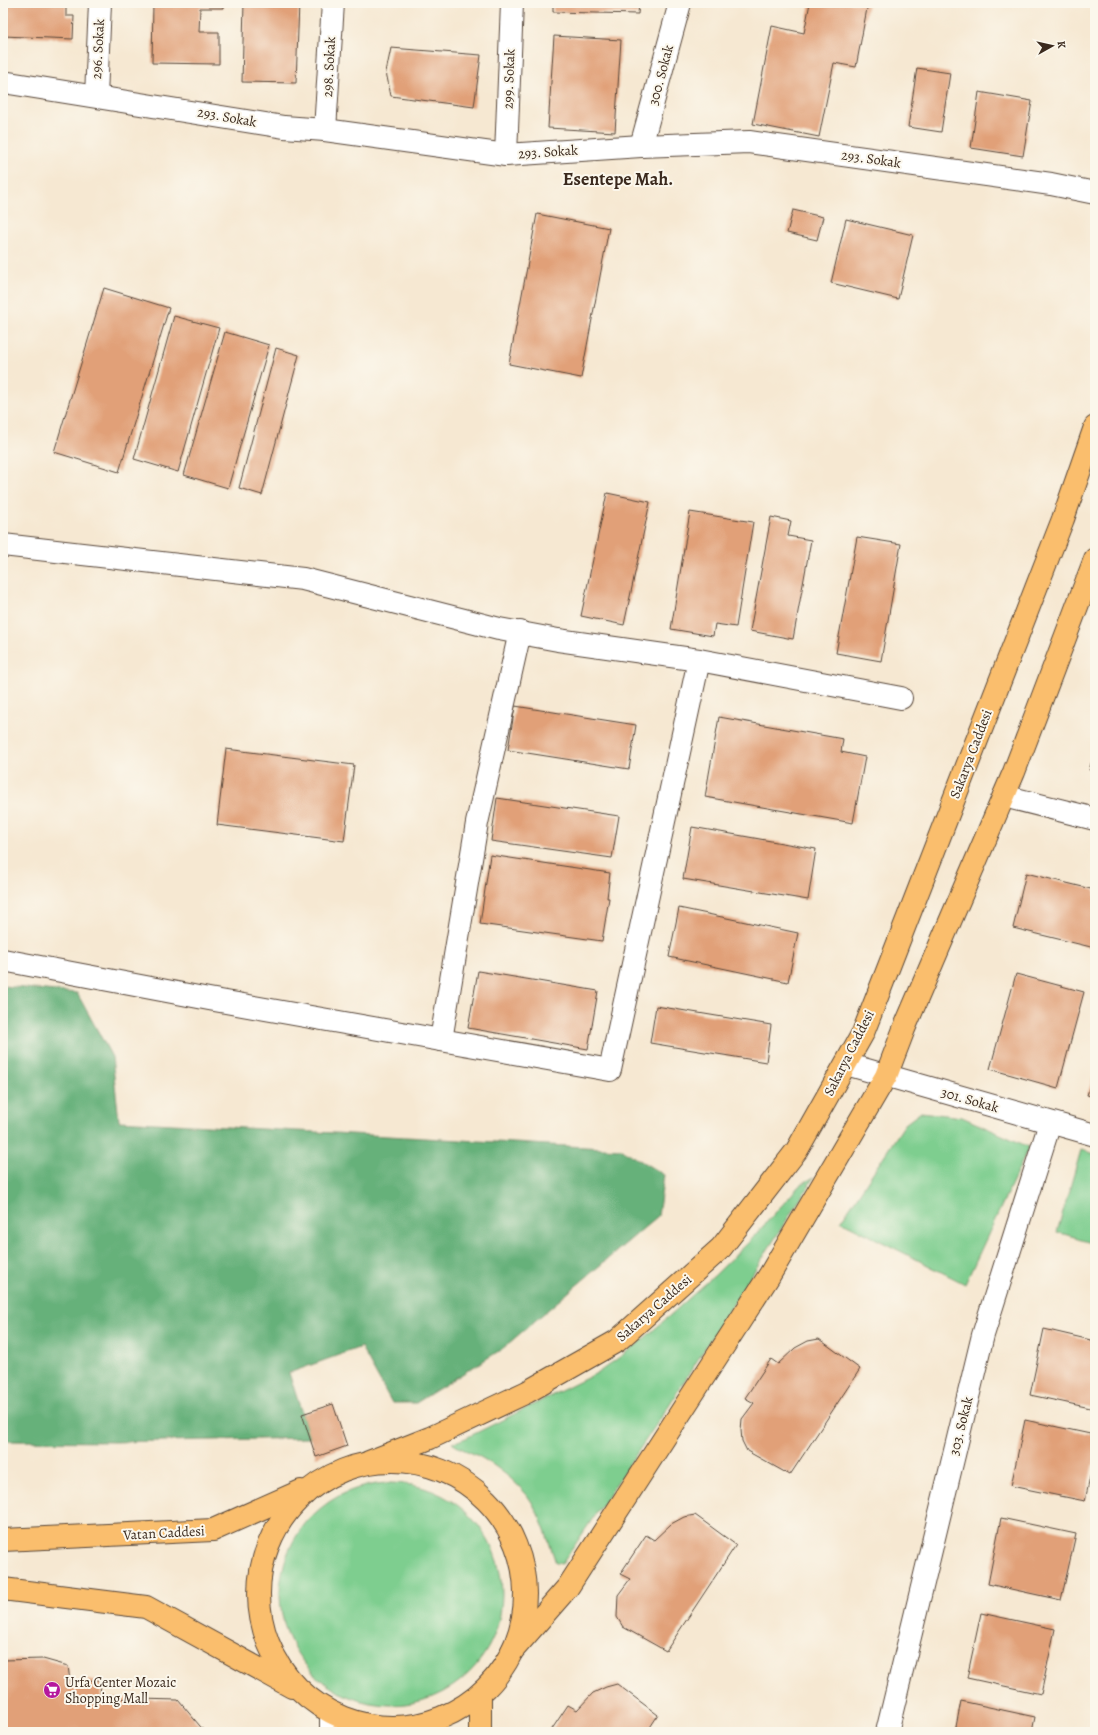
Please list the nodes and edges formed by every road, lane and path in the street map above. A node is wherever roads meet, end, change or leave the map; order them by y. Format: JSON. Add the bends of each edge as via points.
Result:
{"nodes":[{"id":1,"x":100,"y":3,"type":"edge"},
{"id":2,"x":333,"y":3,"type":"edge"},
{"id":3,"x":512,"y":3,"type":"edge"},
{"id":4,"x":680,"y":3,"type":"edge"},
{"id":5,"x":3,"y":82,"type":"edge"},
{"id":6,"x":96,"y":96,"type":"junction"},
{"id":7,"x":326,"y":130,"type":"junction"},
{"id":8,"x":641,"y":146,"type":"junction"},
{"id":9,"x":506,"y":155,"type":"junction"},
{"id":10,"x":1095,"y":193,"type":"edge"},
{"id":11,"x":1095,"y":427,"type":"edge"},
{"id":12,"x":3,"y":545,"type":"edge"},
{"id":13,"x":1095,"y":559,"type":"edge"},
{"id":14,"x":520,"y":632,"type":"junction"},
{"id":15,"x":699,"y":660,"type":"junction"},
{"id":16,"x":901,"y":698,"type":"dead end"},
{"id":17,"x":1004,"y":796,"type":"junction"},
{"id":18,"x":1095,"y":819,"type":"edge"},
{"id":19,"x":3,"y":960,"type":"edge"},
{"id":20,"x":441,"y":1040,"type":"junction"},
{"id":21,"x":846,"y":1064,"type":"junction"},
{"id":22,"x":886,"y":1076,"type":"junction"},
{"id":23,"x":1050,"y":1123,"type":"junction"},
{"id":24,"x":1095,"y":1135,"type":"edge"},
{"id":25,"x":369,"y":1462,"type":"junction"},
{"id":26,"x":315,"y":1484,"type":"junction"},
{"id":27,"x":3,"y":1540,"type":"edge"},
{"id":28,"x":3,"y":1589,"type":"edge"},
{"id":29,"x":512,"y":1651,"type":"junction"},
{"id":30,"x":299,"y":1690,"type":"junction"},
{"id":31,"x":480,"y":1695,"type":"junction"},
{"id":32,"x":331,"y":1723,"type":"edge"},
{"id":33,"x":343,"y":1732,"type":"edge"},
{"id":34,"x":480,"y":1732,"type":"edge"},
{"id":35,"x":888,"y":1732,"type":"edge"}],
"edges":[{"from":1,"to":6,"type":"street","name":"296. Sokak"},
{"from":2,"to":7,"type":"street","name":"298. Sokak"},
{"from":3,"to":9,"type":"street","name":"299. Sokak"},
{"from":4,"to":8,"type":"street","name":"300. Sokak"},
{"from":5,"to":6,"type":"street","name":"293. Sokak"},
{"from":6,"to":7,"type":"street","name":"293. Sokak","via":[[284,127]]},
{"from":7,"to":9,"type":"street","name":"293. Sokak"},
{"from":8,"to":9,"type":"street","name":"293. Sokak"},
{"from":8,"to":10,"type":"street","name":"293. Sokak","via":[[749,142],[1051,184]]},
{"from":11,"to":21,"type":"main road","name":"Sakarya Caddesi","via":[[1063,519],[866,1025]]},
{"from":12,"to":14,"type":"street","via":[[303,579],[499,629]]},
{"from":13,"to":17,"type":"main road"},
{"from":14,"to":15,"type":"street","via":[[558,640]]},
{"from":14,"to":20,"type":"street","via":[[477,823]]},
{"from":15,"to":16,"type":"street"},
{"from":15,"to":20,"type":"street","via":[[610,1070]]},
{"from":17,"to":18,"type":"street"},
{"from":17,"to":22,"type":"main road"},
{"from":19,"to":20,"type":"street"},
{"from":21,"to":22,"type":"street","name":"301. Sokak"},
{"from":21,"to":25,"type":"main road","name":"Sakarya Caddesi","via":[[797,1150],[721,1248],[617,1341],[527,1392],[430,1438]]},
{"from":22,"to":23,"type":"street","name":"301. Sokak"},
{"from":22,"to":29,"type":"main road","via":[[769,1276],[568,1587]]},
{"from":23,"to":24,"type":"street","name":"301. Sokak"},
{"from":23,"to":35,"type":"street","name":"303. Sokak","via":[[983,1335]]},
{"from":25,"to":26,"type":"main road","via":[[341,1470]]},
{"from":25,"to":29,"type":"main road","via":[[410,1462],[450,1474],[484,1498],[509,1531],[523,1570],[524,1611]]},
{"from":26,"to":27,"type":"main road","name":"Vatan Caddesi","via":[[213,1530]]},
{"from":26,"to":30,"type":"main road","via":[[287,1511],[268,1545],[259,1583],[261,1622],[275,1660]]},
{"from":28,"to":30,"type":"main road","via":[[146,1607]]},
{"from":29,"to":31,"type":"main road","via":[[498,1674]]},
{"from":30,"to":32,"type":"main road"},
{"from":31,"to":32,"type":"main road","via":[[446,1716],[409,1727]]},
{"from":31,"to":34,"type":"main road"},
{"from":32,"to":33,"type":"main road"}]}
